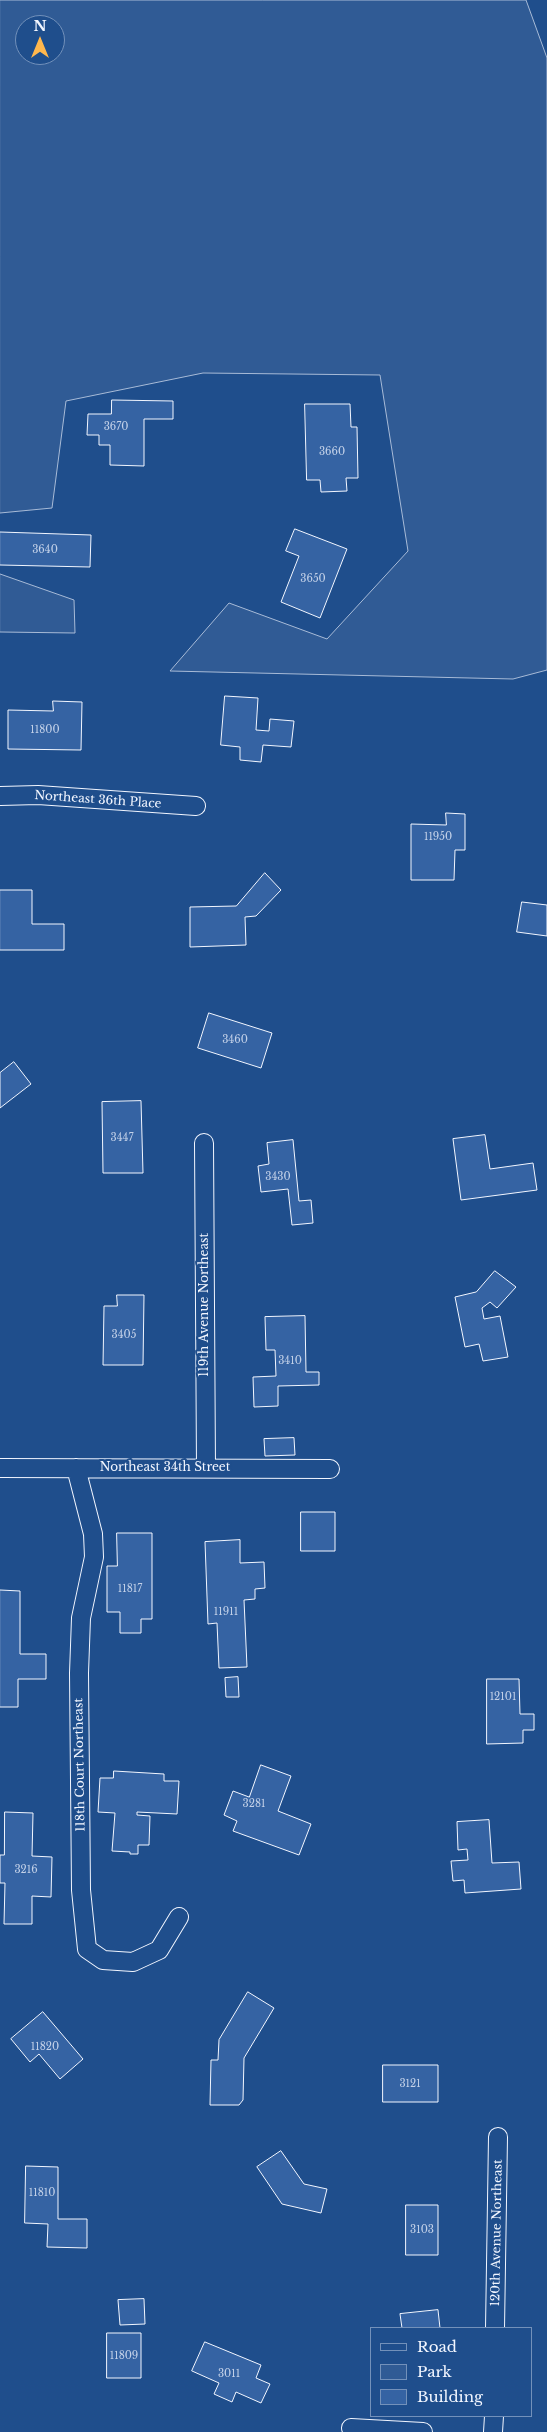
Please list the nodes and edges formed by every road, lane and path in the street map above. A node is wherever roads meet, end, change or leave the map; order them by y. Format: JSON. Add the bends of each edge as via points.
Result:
{"nodes":[{"id":1,"x":0,"y":796,"type":"edge"},
{"id":2,"x":196,"y":806,"type":"dead end"},
{"id":3,"x":204,"y":1143,"type":"dead end"},
{"id":4,"x":0,"y":1468,"type":"edge"},
{"id":5,"x":76,"y":1468,"type":"junction"},
{"id":6,"x":206,"y":1468,"type":"junction"},
{"id":7,"x":330,"y":1470,"type":"dead end"},
{"id":8,"x":179,"y":1917,"type":"dead end"},
{"id":9,"x":498,"y":2137,"type":"dead end"},
{"id":10,"x":495,"y":2327,"type":"edge"},
{"id":11,"x":494,"y":2417,"type":"edge"},
{"id":12,"x":351,"y":2428,"type":"dead end"},
{"id":13,"x":423,"y":2432,"type":"edge"},
{"id":14,"x":493,"y":2432,"type":"edge"}],
"edges":[{"from":1,"to":2,"type":"street","name":"Northeast 36th Place","via":[[38,795]]},
{"from":3,"to":6,"type":"street","name":"119th Avenue Northeast"},
{"from":4,"to":5,"type":"street","name":"Northeast 34th Street"},
{"from":5,"to":6,"type":"street","name":"Northeast 34th Street"},
{"from":5,"to":8,"type":"street","name":"118th Court Northeast","via":[[92,1534],[94,1557],[81,1618],[79,1673],[81,1890],[87,1949],[103,1960],[133,1962],[160,1950]]},
{"from":6,"to":7,"type":"street","name":"Northeast 34th Street"},
{"from":9,"to":10,"type":"street","name":"120th Avenue Northeast"},
{"from":11,"to":14,"type":"street"},
{"from":12,"to":13,"type":"street"}]}
